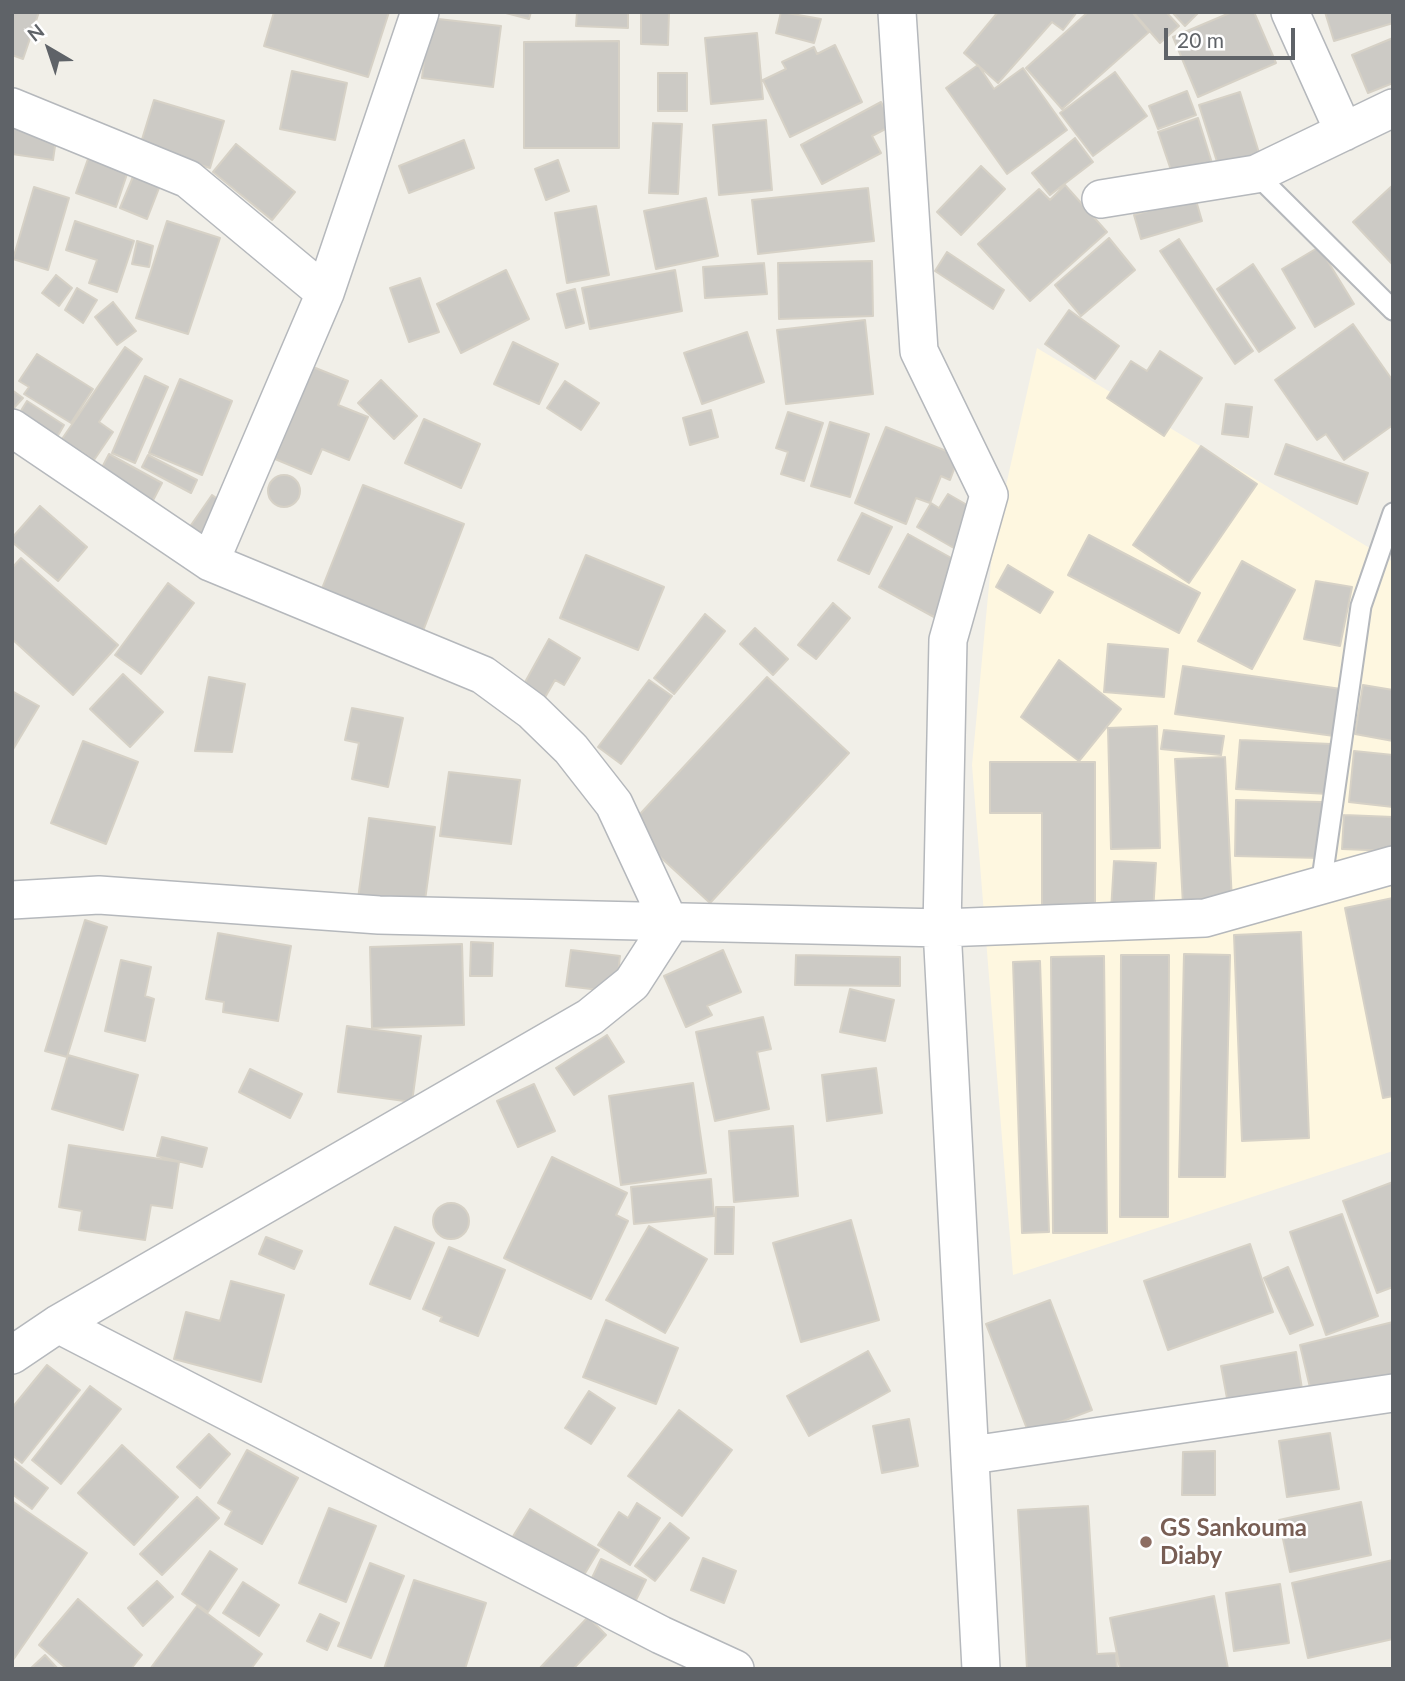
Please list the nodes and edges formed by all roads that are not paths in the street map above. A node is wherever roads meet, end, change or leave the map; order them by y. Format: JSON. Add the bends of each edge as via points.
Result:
{"nodes":[{"id":1,"x":420,"y":12,"type":"edge"},
{"id":2,"x":897,"y":12,"type":"edge"},
{"id":3,"x":1290,"y":12,"type":"edge"},
{"id":4,"x":12,"y":107,"type":"edge"},
{"id":5,"x":1393,"y":108,"type":"edge"},
{"id":6,"x":1344,"y":132,"type":"junction"},
{"id":7,"x":1256,"y":174,"type":"junction"},
{"id":8,"x":1101,"y":199,"type":"dead end"},
{"id":9,"x":325,"y":293,"type":"junction"},
{"id":10,"x":1393,"y":310,"type":"edge"},
{"id":11,"x":12,"y":428,"type":"edge"},
{"id":12,"x":1393,"y":513,"type":"edge"},
{"id":13,"x":210,"y":562,"type":"junction"},
{"id":14,"x":1393,"y":865,"type":"edge"},
{"id":15,"x":1321,"y":886,"type":"junction"},
{"id":16,"x":12,"y":900,"type":"edge"},
{"id":17,"x":670,"y":924,"type":"junction"},
{"id":18,"x":942,"y":928,"type":"junction"},
{"id":19,"x":58,"y":1324,"type":"junction"},
{"id":20,"x":13,"y":1354,"type":"edge"},
{"id":21,"x":1393,"y":1393,"type":"edge"},
{"id":22,"x":972,"y":1455,"type":"junction"},
{"id":23,"x":735,"y":1669,"type":"edge"},
{"id":24,"x":981,"y":1669,"type":"edge"}],
"edges":[{"from":1,"to":9,"type":"street"},
{"from":2,"to":18,"type":"street","via":[[919,351],[989,495],[948,639]]},
{"from":3,"to":6,"type":"street"},
{"from":4,"to":9,"type":"street","via":[[188,179]]},
{"from":5,"to":6,"type":"street"},
{"from":6,"to":7,"type":"street"},
{"from":7,"to":8,"type":"street"},
{"from":7,"to":10,"type":"lane"},
{"from":9,"to":13,"type":"street"},
{"from":11,"to":13,"type":"street"},
{"from":12,"to":15,"type":"lane","via":[[1361,606]]},
{"from":13,"to":17,"type":"street","via":[[483,675],[532,711],[571,749],[614,804]]},
{"from":14,"to":15,"type":"street"},
{"from":15,"to":18,"type":"street","via":[[1205,918]]},
{"from":16,"to":17,"type":"street","via":[[99,895],[379,915]]},
{"from":17,"to":18,"type":"street"},
{"from":17,"to":19,"type":"street","via":[[632,983],[590,1017]]},
{"from":18,"to":22,"type":"street"},
{"from":19,"to":20,"type":"street"},
{"from":19,"to":23,"type":"street"},
{"from":21,"to":22,"type":"street"},
{"from":22,"to":24,"type":"street"}]}
